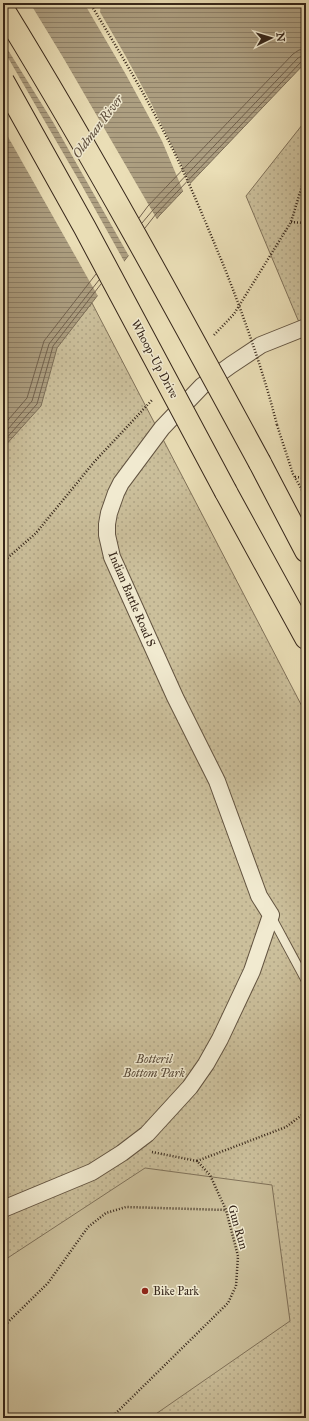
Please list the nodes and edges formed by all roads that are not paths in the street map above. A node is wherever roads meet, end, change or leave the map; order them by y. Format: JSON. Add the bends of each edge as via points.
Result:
{"nodes":[{"id":1,"x":3,"y":9,"type":"edge"},
{"id":2,"x":3,"y":81,"type":"edge"},
{"id":3,"x":306,"y":327,"type":"edge"},
{"id":4,"x":260,"y":463,"type":"junction"},
{"id":5,"x":306,"y":538,"type":"edge"},
{"id":6,"x":306,"y":551,"type":"edge"},
{"id":7,"x":306,"y":638,"type":"edge"},
{"id":8,"x":271,"y":915,"type":"junction"},
{"id":9,"x":306,"y":981,"type":"edge"},
{"id":10,"x":3,"y":1209,"type":"edge"}],
"edges":[{"from":1,"to":4,"type":"highway","bridge":true,"via":[[40,68],[117,203]]},
{"from":2,"to":7,"type":"highway","name":"Whoop-Up Drive","bridge":true},
{"from":3,"to":8,"type":"street","name":"Indian Battle Road S","via":[[262,345],[202,386],[162,428],[120,483],[109,513],[107,535],[112,557],[175,697],[217,781],[259,896]]},
{"from":4,"to":5,"type":"highway"},
{"from":4,"to":6,"type":"highway"},
{"from":8,"to":9,"type":"lane"},
{"from":8,"to":10,"type":"street","via":[[252,971],[220,1039],[190,1087],[147,1134],[122,1154],[92,1172]]}]}
